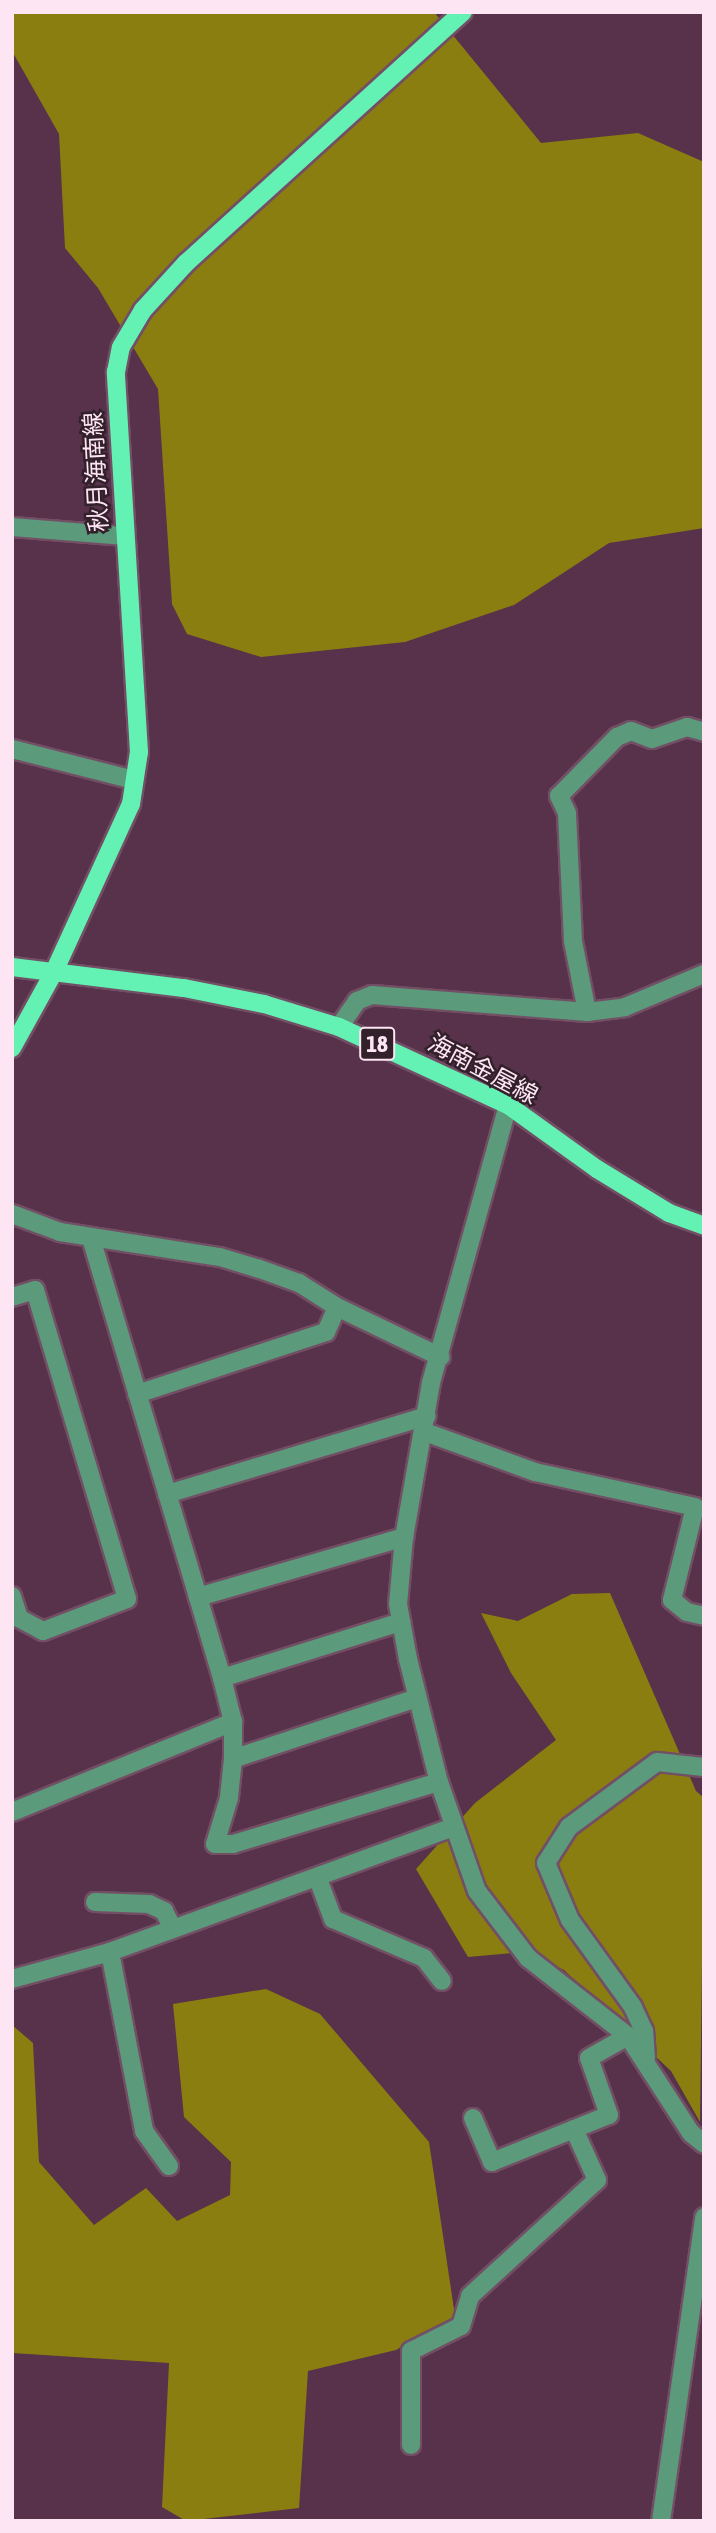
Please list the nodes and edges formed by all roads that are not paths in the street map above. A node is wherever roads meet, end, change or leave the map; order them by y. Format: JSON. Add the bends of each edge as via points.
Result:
{"nodes":[{"id":1,"x":463,"y":12,"type":"edge"},
{"id":2,"x":12,"y":527,"type":"edge"},
{"id":3,"x":123,"y":536,"type":"junction"},
{"id":4,"x":704,"y":732,"type":"edge"},
{"id":5,"x":12,"y":749,"type":"edge"},
{"id":6,"x":134,"y":780,"type":"junction"},
{"id":7,"x":12,"y":967,"type":"edge"},
{"id":8,"x":54,"y":972,"type":"junction"},
{"id":9,"x":704,"y":974,"type":"edge"},
{"id":10,"x":587,"y":1012,"type":"junction"},
{"id":11,"x":339,"y":1027,"type":"junction"},
{"id":12,"x":12,"y":1048,"type":"edge"},
{"id":13,"x":508,"y":1105,"type":"junction"},
{"id":14,"x":12,"y":1214,"type":"edge"},
{"id":15,"x":704,"y":1226,"type":"edge"},
{"id":16,"x":91,"y":1238,"type":"junction"},
{"id":17,"x":12,"y":1297,"type":"edge"},
{"id":18,"x":337,"y":1307,"type":"junction"},
{"id":19,"x":441,"y":1357,"type":"junction"},
{"id":20,"x":137,"y":1394,"type":"junction"},
{"id":21,"x":426,"y":1424,"type":"junction"},
{"id":22,"x":167,"y":1494,"type":"junction"},
{"id":23,"x":699,"y":1508,"type":"edge"},
{"id":24,"x":404,"y":1537,"type":"junction"},
{"id":25,"x":12,"y":1596,"type":"edge"},
{"id":26,"x":198,"y":1597,"type":"junction"},
{"id":27,"x":704,"y":1616,"type":"edge"},
{"id":28,"x":401,"y":1622,"type":"junction"},
{"id":29,"x":222,"y":1678,"type":"junction"},
{"id":30,"x":417,"y":1698,"type":"junction"},
{"id":31,"x":233,"y":1722,"type":"junction"},
{"id":32,"x":233,"y":1759,"type":"junction"},
{"id":33,"x":704,"y":1767,"type":"edge"},
{"id":34,"x":439,"y":1782,"type":"junction"},
{"id":35,"x":12,"y":1812,"type":"edge"},
{"id":36,"x":454,"y":1827,"type":"junction"},
{"id":37,"x":318,"y":1879,"type":"junction"},
{"id":38,"x":95,"y":1902,"type":"dead end"},
{"id":39,"x":173,"y":1929,"type":"junction"},
{"id":40,"x":110,"y":1952,"type":"junction"},
{"id":41,"x":12,"y":1979,"type":"edge"},
{"id":42,"x":442,"y":1981,"type":"dead end"},
{"id":43,"x":628,"y":2036,"type":"junction"},
{"id":44,"x":646,"y":2058,"type":"junction"},
{"id":45,"x":472,"y":2118,"type":"dead end"},
{"id":46,"x":574,"y":2129,"type":"junction"},
{"id":47,"x":704,"y":2144,"type":"edge"},
{"id":48,"x":169,"y":2166,"type":"dead end"},
{"id":49,"x":704,"y":2217,"type":"edge"},
{"id":50,"x":411,"y":2445,"type":"dead end"},
{"id":51,"x":662,"y":2521,"type":"edge"}],
"edges":[{"from":1,"to":3,"type":"main road","name":"秋月海南線","via":[[186,263],[143,310],[121,347],[116,372]]},
{"from":2,"to":3,"type":"street"},
{"from":3,"to":6,"type":"main road","name":"秋月海南線","via":[[139,752]]},
{"from":4,"to":10,"type":"street","via":[[687,727],[652,739],[631,731],[617,737],[559,796],[567,813],[573,941]]},
{"from":5,"to":6,"type":"street"},
{"from":6,"to":8,"type":"main road","name":"秋月海南線","via":[[131,804]]},
{"from":7,"to":8,"type":"main road","name":"海南金屋線","number":"18"},
{"from":8,"to":11,"type":"main road","name":"海南金屋線","number":"18","via":[[184,988],[264,1004]]},
{"from":8,"to":12,"type":"main road","name":"秋月海南線"},
{"from":9,"to":10,"type":"street","via":[[625,1007]]},
{"from":10,"to":11,"type":"street","via":[[372,995],[357,1001]]},
{"from":11,"to":13,"type":"main road","name":"海南金屋線","number":"18"},
{"from":13,"to":15,"type":"main road","name":"海南金屋線","number":"18","via":[[607,1175],[669,1213]]},
{"from":13,"to":19,"type":"street"},
{"from":14,"to":16,"type":"street"},
{"from":16,"to":18,"type":"street","via":[[220,1257],[299,1283]]},
{"from":16,"to":20,"type":"street"},
{"from":17,"to":25,"type":"street","via":[[35,1290],[127,1599],[43,1631],[19,1618]]},
{"from":18,"to":19,"type":"street"},
{"from":18,"to":20,"type":"street","via":[[327,1332]]},
{"from":19,"to":21,"type":"street"},
{"from":20,"to":22,"type":"street"},
{"from":21,"to":22,"type":"street"},
{"from":21,"to":23,"type":"street","via":[[535,1472]]},
{"from":21,"to":24,"type":"street"},
{"from":22,"to":26,"type":"street"},
{"from":23,"to":27,"type":"street","via":[[672,1600],[687,1612]]},
{"from":24,"to":26,"type":"street"},
{"from":24,"to":28,"type":"street","via":[[398,1604]]},
{"from":26,"to":29,"type":"street"},
{"from":28,"to":29,"type":"street"},
{"from":28,"to":30,"type":"street"},
{"from":29,"to":31,"type":"street"},
{"from":30,"to":32,"type":"street"},
{"from":30,"to":34,"type":"street"},
{"from":31,"to":32,"type":"street"},
{"from":31,"to":35,"type":"street"},
{"from":32,"to":34,"type":"street","via":[[229,1798],[215,1844],[233,1844]]},
{"from":33,"to":44,"type":"street","via":[[657,1762],[569,1827],[546,1863],[570,1920],[633,2007],[644,2031]]},
{"from":34,"to":36,"type":"street"},
{"from":36,"to":37,"type":"street"},
{"from":36,"to":43,"type":"street","via":[[477,1891],[528,1958]]},
{"from":37,"to":39,"type":"street"},
{"from":37,"to":42,"type":"street","via":[[332,1919],[424,1958]]},
{"from":38,"to":39,"type":"street","via":[[149,1904],[164,1911]]},
{"from":39,"to":40,"type":"street"},
{"from":40,"to":41,"type":"street"},
{"from":40,"to":48,"type":"street","via":[[144,2131]]},
{"from":43,"to":44,"type":"street"},
{"from":43,"to":46,"type":"street","via":[[589,2058],[609,2115]]},
{"from":44,"to":47,"type":"street","via":[[691,2133]]},
{"from":45,"to":46,"type":"street","via":[[492,2162]]},
{"from":46,"to":50,"type":"street","via":[[597,2180],[470,2296],[461,2326],[411,2351]]},
{"from":49,"to":51,"type":"street"}]}
